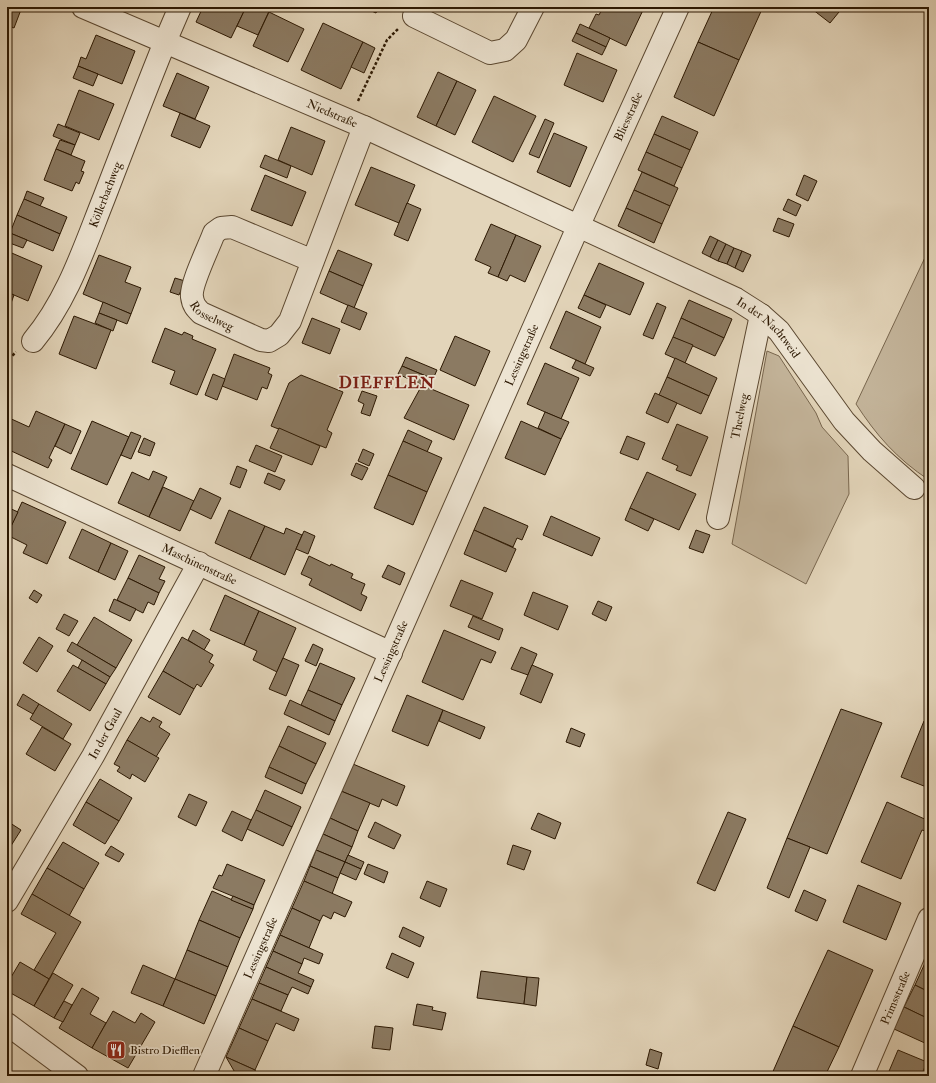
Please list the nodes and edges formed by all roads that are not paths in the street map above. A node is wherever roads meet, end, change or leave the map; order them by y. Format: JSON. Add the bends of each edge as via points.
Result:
{"nodes":[{"id":1,"x":83,"y":7,"type":"edge"},
{"id":2,"x":180,"y":7,"type":"edge"},
{"id":3,"x":533,"y":7,"type":"edge"},
{"id":4,"x":678,"y":7,"type":"edge"},
{"id":5,"x":416,"y":12,"type":"edge"},
{"id":6,"x":165,"y":42,"type":"junction"},
{"id":7,"x":356,"y":124,"type":"junction"},
{"id":8,"x":578,"y":227,"type":"junction"},
{"id":9,"x":313,"y":262,"type":"junction"},
{"id":10,"x":761,"y":314,"type":"junction"},
{"id":11,"x":33,"y":341,"type":"dead end"},
{"id":12,"x":7,"y":475,"type":"edge"},
{"id":13,"x":914,"y":488,"type":"dead end"},
{"id":14,"x":718,"y":518,"type":"dead end"},
{"id":15,"x":199,"y":563,"type":"junction"},
{"id":16,"x":391,"y":653,"type":"junction"},
{"id":17,"x":7,"y":901,"type":"edge"},
{"id":18,"x":929,"y":919,"type":"edge"},
{"id":19,"x":7,"y":1024,"type":"edge"},
{"id":20,"x":77,"y":1076,"type":"edge"},
{"id":21,"x":204,"y":1076,"type":"edge"},
{"id":22,"x":862,"y":1076,"type":"edge"}],
"edges":[{"from":1,"to":6,"type":"street","name":"Niedstraße"},
{"from":2,"to":6,"type":"street","name":"Köllerbachweg"},
{"from":3,"to":5,"type":"street","via":[[516,40],[505,50],[490,52]]},
{"from":4,"to":8,"type":"street","name":"Bliesstraße"},
{"from":6,"to":7,"type":"street","name":"Niedstraße"},
{"from":6,"to":11,"type":"street","name":"Köllerbachweg","via":[[78,265],[60,303]]},
{"from":7,"to":8,"type":"street","name":"Niedstraße"},
{"from":7,"to":9,"type":"street","name":"Rosselweg"},
{"from":8,"to":10,"type":"street","name":"In der Nachtweid","via":[[736,299]]},
{"from":8,"to":16,"type":"street","name":"Lessingstraße"},
{"from":9,"to":9,"type":"street","name":"Rosselweg","via":[[290,321],[279,335],[268,341],[201,313],[194,306],[191,296],[193,286],[214,233],[221,228],[232,227]]},
{"from":10,"to":13,"type":"street","name":"In der Nachtweid","via":[[779,331],[844,421],[872,452]]},
{"from":10,"to":14,"type":"street","name":"Theelweg"},
{"from":12,"to":15,"type":"street","name":"Maschinenstraße"},
{"from":15,"to":16,"type":"street","name":"Maschinenstraße"},
{"from":15,"to":17,"type":"street","name":"In der Gaul","via":[[93,756]]},
{"from":16,"to":21,"type":"street","name":"Lessingstraße"},
{"from":18,"to":22,"type":"street","name":"Primsstraße"},
{"from":19,"to":20,"type":"street"}]}
